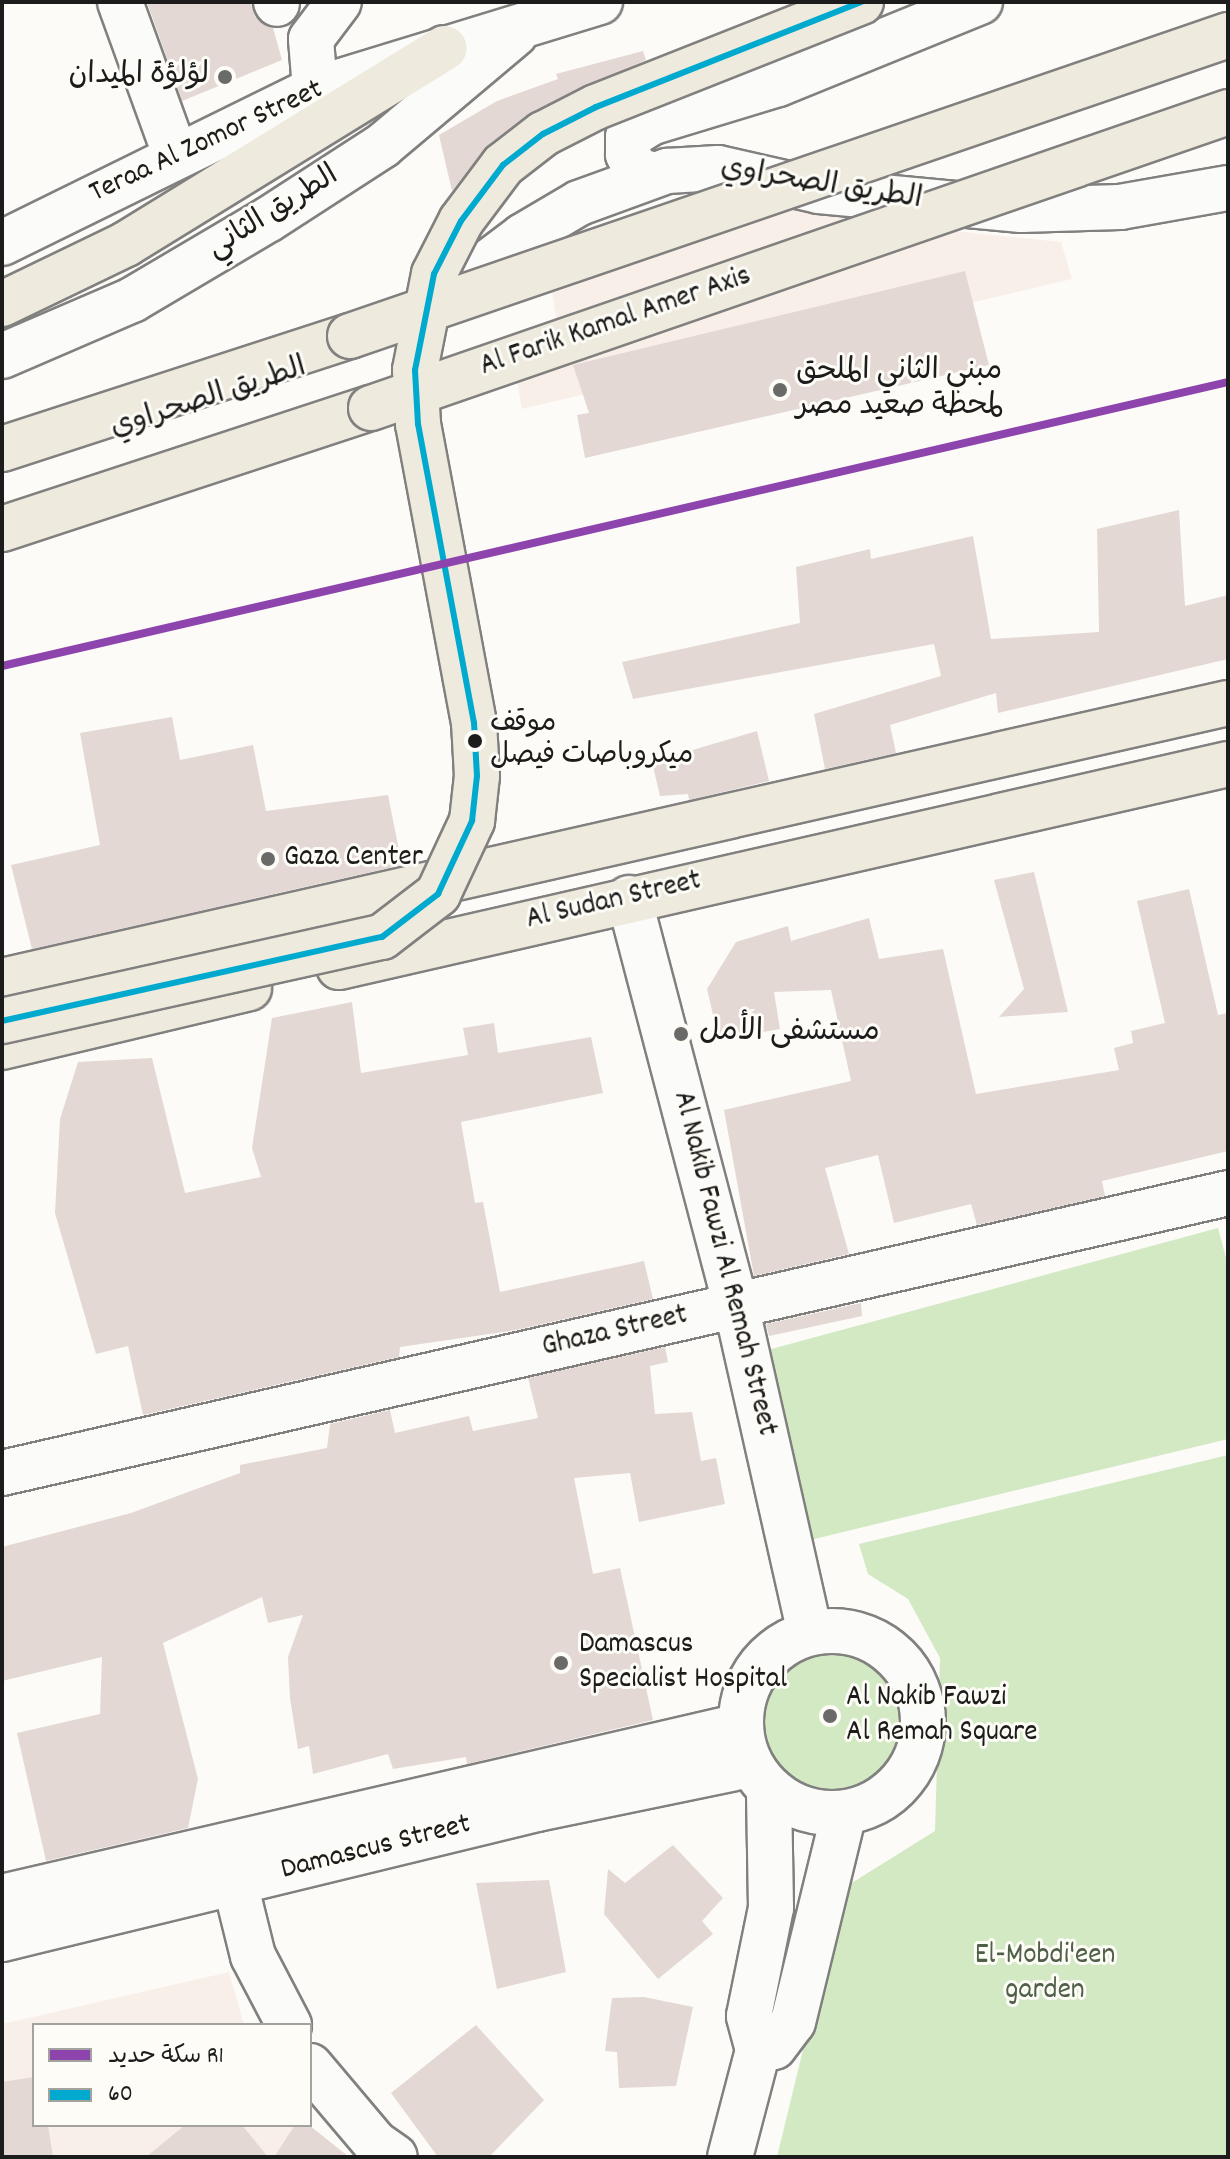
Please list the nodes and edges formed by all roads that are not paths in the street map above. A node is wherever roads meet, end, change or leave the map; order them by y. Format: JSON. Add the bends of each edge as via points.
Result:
{"nodes":[{"id":1,"x":120,"y":2,"type":"edge"},
{"id":2,"x":340,"y":2,"type":"edge"},
{"id":3,"x":600,"y":2,"type":"edge"},
{"id":4,"x":861,"y":2,"type":"edge"},
{"id":5,"x":980,"y":2,"type":"edge"},
{"id":6,"x":520,"y":29,"type":"junction"},
{"id":7,"x":1228,"y":35,"type":"edge"},
{"id":8,"x":444,"y":48,"type":"junction"},
{"id":9,"x":330,"y":84,"type":"junction"},
{"id":10,"x":1228,"y":112,"type":"edge"},
{"id":11,"x":175,"y":154,"type":"junction"},
{"id":12,"x":654,"y":175,"type":"junction"},
{"id":13,"x":1228,"y":188,"type":"edge"},
{"id":14,"x":2,"y":243,"type":"edge"},
{"id":15,"x":2,"y":304,"type":"edge"},
{"id":16,"x":2,"y":356,"type":"edge"},
{"id":17,"x":2,"y":449,"type":"edge"},
{"id":18,"x":2,"y":472,"type":"edge"},
{"id":19,"x":2,"y":529,"type":"edge"},
{"id":20,"x":1228,"y":703,"type":"edge"},
{"id":21,"x":1228,"y":764,"type":"edge"},
{"id":22,"x":629,"y":898,"type":"junction"},
{"id":23,"x":2,"y":981,"type":"edge"},
{"id":24,"x":2,"y":1021,"type":"edge"},
{"id":25,"x":2,"y":1047,"type":"edge"},
{"id":26,"x":1227,"y":1196,"type":"edge"},
{"id":27,"x":736,"y":1305,"type":"junction"},
{"id":28,"x":2,"y":1473,"type":"edge"},
{"id":29,"x":810,"y":1633,"type":"junction"},
{"id":30,"x":753,"y":1760,"type":"junction"},
{"id":31,"x":844,"y":1813,"type":"junction"},
{"id":32,"x":230,"y":1865,"type":"junction"},
{"id":33,"x":2,"y":1897,"type":"edge"},
{"id":34,"x":2,"y":1939,"type":"edge"},
{"id":35,"x":288,"y":2023,"type":"edge"},
{"id":36,"x":758,"y":2050,"type":"junction"},
{"id":37,"x":312,"y":2068,"type":"edge"},
{"id":38,"x":395,"y":2157,"type":"edge"},
{"id":39,"x":730,"y":2157,"type":"edge"}],
"edges":[{"from":1,"to":11,"type":"street"},
{"from":2,"to":9,"type":"street"},
{"from":3,"to":6,"type":"street","name":"Teraa Al Zomor Street"},
{"from":4,"to":24,"type":"main road","bridge":true,"via":[[543,134],[503,165],[461,221],[434,274],[415,370],[418,424],[474,723],[477,776],[472,821],[438,894],[382,937]]},
{"from":5,"to":12,"type":"street","via":[[778,84],[650,123],[628,137],[628,154],[636,170]]},
{"from":6,"to":8,"type":"street","name":"Teraa Al Zomor Street"},
{"from":6,"to":16,"type":"street","name":"الطريق الثاني","via":[[382,146],[269,219],[132,300]]},
{"from":7,"to":17,"type":"main road","bridge":true},
{"from":8,"to":9,"type":"street","name":"Teraa Al Zomor Street"},
{"from":8,"to":15,"type":"main road","via":[[126,244]]},
{"from":9,"to":11,"type":"street","name":"Teraa Al Zomor Street"},
{"from":10,"to":19,"type":"main road","name":"Al Farik Kamal Amer Axis","bridge":true},
{"from":11,"to":14,"type":"street","name":"Teraa Al Zomor Street"},
{"from":12,"to":13,"type":"street","name":"الطريق الصحراوي","via":[[718,168],[819,191],[1021,210],[1120,207]]},
{"from":12,"to":18,"type":"street","name":"الطريق الصحراوي","via":[[579,203],[523,236],[448,294],[354,350]]},
{"from":20,"to":23,"type":"main road","name":"Al Sudan Street"},
{"from":21,"to":22,"type":"main road","name":"Al Sudan Street"},
{"from":22,"to":25,"type":"main road","name":"Al Sudan Street"},
{"from":22,"to":27,"type":"street","name":"Al Nakib Fawzi Al Remah Street"},
{"from":26,"to":27,"type":"street","name":"Ghaza Street"},
{"from":27,"to":28,"type":"street","name":"Ghaza Street"},
{"from":27,"to":29,"type":"street","name":"Al Nakib Fawzi Al Remah Street"},
{"from":29,"to":30,"type":"street","via":[[773,1652],[748,1685]]},
{"from":29,"to":31,"type":"street","via":[[868,1638],[911,1677],[922,1705],[922,1735],[905,1775],[872,1805]]},
{"from":30,"to":31,"type":"street","via":[[804,1809]]},
{"from":30,"to":32,"type":"street","name":"Damascus Street"},
{"from":30,"to":36,"type":"street","via":[[771,1908],[749,2016]]},
{"from":31,"to":36,"type":"street","via":[[793,2022],[774,2047]]},
{"from":32,"to":33,"type":"street","name":"Damascus Street"},
{"from":32,"to":34,"type":"street","name":"Damascus Street"},
{"from":32,"to":35,"type":"street","via":[[253,1956]]},
{"from":36,"to":39,"type":"street"},
{"from":37,"to":38,"type":"street","via":[[375,2143]]}]}
